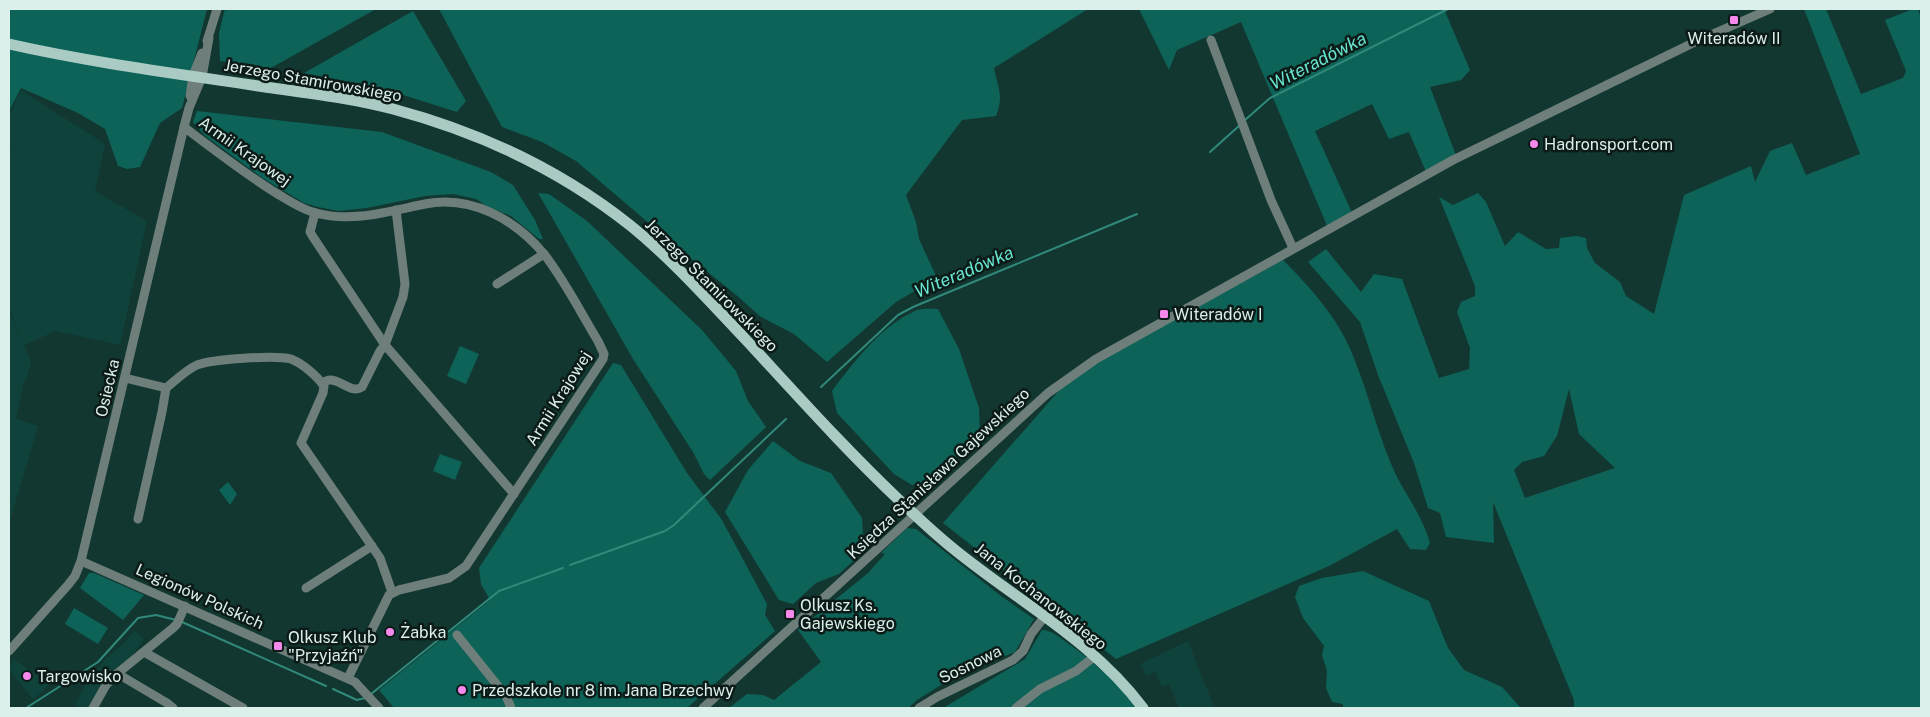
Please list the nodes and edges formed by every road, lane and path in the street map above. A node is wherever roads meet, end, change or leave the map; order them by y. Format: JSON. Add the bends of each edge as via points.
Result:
{"nodes":[{"id":1,"x":217,"y":9,"type":"edge"},
{"id":2,"x":1770,"y":9,"type":"edge"},
{"id":3,"x":1210,"y":40,"type":"dead end"},
{"id":4,"x":9,"y":44,"type":"edge"},
{"id":5,"x":197,"y":76,"type":"junction"},
{"id":6,"x":184,"y":127,"type":"junction"},
{"id":7,"x":396,"y":210,"type":"junction"},
{"id":8,"x":315,"y":213,"type":"junction"},
{"id":9,"x":1293,"y":248,"type":"junction"},
{"id":10,"x":544,"y":254,"type":"junction"},
{"id":11,"x":497,"y":284,"type":"dead end"},
{"id":12,"x":386,"y":345,"type":"junction"},
{"id":13,"x":124,"y":378,"type":"junction"},
{"id":14,"x":322,"y":383,"type":"junction"},
{"id":15,"x":166,"y":388,"type":"junction"},
{"id":16,"x":514,"y":494,"type":"junction"},
{"id":17,"x":915,"y":515,"type":"junction"},
{"id":18,"x":138,"y":518,"type":"dead end"},
{"id":19,"x":372,"y":546,"type":"junction"},
{"id":20,"x":81,"y":561,"type":"junction"},
{"id":21,"x":306,"y":588,"type":"dead end"},
{"id":22,"x":392,"y":592,"type":"junction"},
{"id":23,"x":185,"y":606,"type":"junction"},
{"id":24,"x":1045,"y":616,"type":"junction"},
{"id":25,"x":457,"y":635,"type":"dead end"},
{"id":26,"x":9,"y":651,"type":"edge"},
{"id":27,"x":144,"y":652,"type":"junction"},
{"id":28,"x":1095,"y":656,"type":"junction"},
{"id":29,"x":118,"y":674,"type":"junction"},
{"id":30,"x":348,"y":678,"type":"junction"},
{"id":31,"x":93,"y":708,"type":"edge"},
{"id":32,"x":173,"y":708,"type":"edge"},
{"id":33,"x":243,"y":708,"type":"edge"},
{"id":34,"x":379,"y":708,"type":"edge"},
{"id":35,"x":511,"y":708,"type":"edge"},
{"id":36,"x":703,"y":708,"type":"edge"},
{"id":37,"x":919,"y":708,"type":"edge"},
{"id":38,"x":1016,"y":708,"type":"edge"},
{"id":39,"x":1143,"y":708,"type":"edge"}],
"edges":[{"from":1,"to":5,"type":"street","name":"Osiecka"},
{"from":2,"to":9,"type":"street","name":"Księdza Stanisława Gajewskiego","via":[[1698,40],[1453,160]]},
{"from":3,"to":9,"type":"street","via":[[1271,200]]},
{"from":4,"to":5,"type":"main road","name":"Jerzego Stamirowskiego"},
{"from":5,"to":6,"type":"street","name":"Osiecka"},
{"from":5,"to":17,"type":"main road","name":"Jerzego Stamirowskiego","via":[[392,109],[505,149],[561,178],[602,204],[666,257]]},
{"from":6,"to":8,"type":"street","name":"Armii Krajowej","via":[[247,175]]},
{"from":6,"to":13,"type":"street","name":"Osiecka"},
{"from":7,"to":8,"type":"street","name":"Armii Krajowej","via":[[337,217]]},
{"from":7,"to":10,"type":"street","name":"Armii Krajowej","via":[[451,202],[480,207],[512,225]]},
{"from":7,"to":12,"type":"street","via":[[405,284]]},
{"from":8,"to":12,"type":"street","via":[[310,232],[312,236]]},
{"from":9,"to":17,"type":"street","name":"Księdza Stanisława Gajewskiego","via":[[1073,374]]},
{"from":10,"to":11,"type":"street"},
{"from":10,"to":16,"type":"street","name":"Armii Krajowej","via":[[604,354]]},
{"from":12,"to":14,"type":"street","via":[[380,351],[366,383],[358,390],[331,380]]},
{"from":12,"to":16,"type":"street"},
{"from":13,"to":15,"type":"street"},
{"from":13,"to":20,"type":"street","name":"Osiecka"},
{"from":14,"to":15,"type":"street","via":[[297,362],[271,357],[199,364]]},
{"from":14,"to":19,"type":"street","via":[[323,393],[301,443]]},
{"from":15,"to":18,"type":"street"},
{"from":16,"to":22,"type":"street","name":"Armii Krajowej","via":[[466,566],[442,580]]},
{"from":17,"to":24,"type":"main road","name":"Jana Kochanowskiego","via":[[956,551]]},
{"from":17,"to":36,"type":"street","name":"Księdza Stanisława Gajewskiego"},
{"from":19,"to":21,"type":"street"},
{"from":19,"to":22,"type":"street","via":[[380,558]]},
{"from":20,"to":23,"type":"street","name":"Legionów Polskich"},
{"from":20,"to":26,"type":"street","name":"Osiecka","via":[[68,585]]},
{"from":22,"to":30,"type":"street"},
{"from":23,"to":27,"type":"street","via":[[178,621]]},
{"from":23,"to":30,"type":"street","name":"Legionów Polskich"},
{"from":24,"to":28,"type":"main road","name":"Jana Kochanowskiego"},
{"from":24,"to":37,"type":"street","name":"Sosnowa","via":[[1023,651],[1013,660]]},
{"from":25,"to":35,"type":"street","via":[[506,696]]},
{"from":27,"to":29,"type":"street"},
{"from":27,"to":33,"type":"street"},
{"from":28,"to":38,"type":"street","via":[[1076,671],[1040,689]]},
{"from":28,"to":39,"type":"main road","name":"Jana Kochanowskiego"},
{"from":29,"to":31,"type":"street","via":[[106,685]]},
{"from":29,"to":32,"type":"street"},
{"from":30,"to":34,"type":"street","name":"Legionów Polskich"}]}
